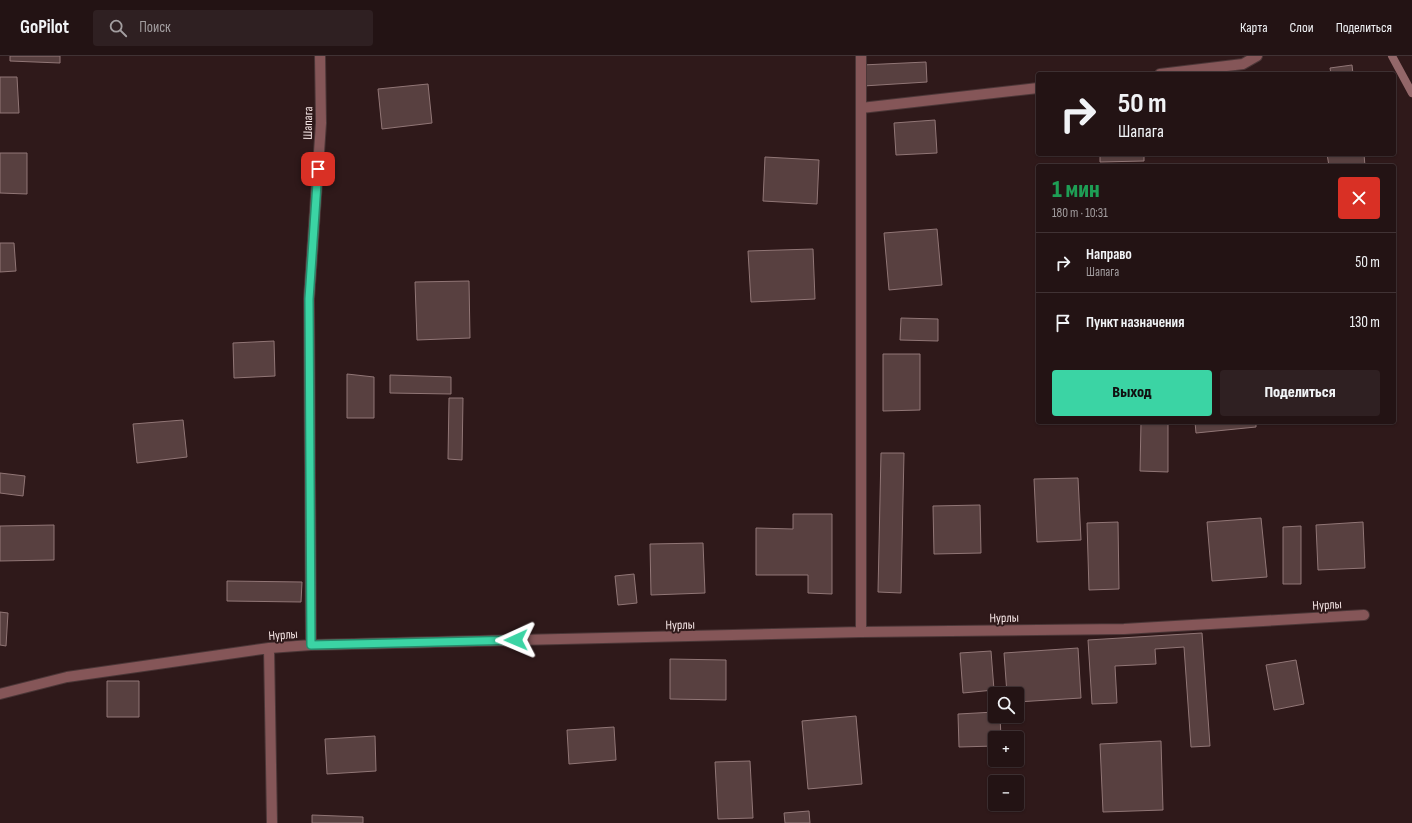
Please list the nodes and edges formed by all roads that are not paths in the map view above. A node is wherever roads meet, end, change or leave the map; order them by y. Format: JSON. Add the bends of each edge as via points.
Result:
{"nodes":[{"id":1,"x":320,"y":56,"type":"edge"},
{"id":2,"x":861,"y":56,"type":"edge"},
{"id":3,"x":1257,"y":56,"type":"edge"},
{"id":4,"x":1176,"y":72,"type":"edge"},
{"id":5,"x":1036,"y":88,"type":"edge"},
{"id":6,"x":861,"y":108,"type":"junction"},
{"id":7,"x":1364,"y":615,"type":"dead end"},
{"id":8,"x":861,"y":632,"type":"junction"},
{"id":9,"x":311,"y":645,"type":"junction"},
{"id":10,"x":269,"y":648,"type":"junction"},
{"id":11,"x":0,"y":694,"type":"edge"},
{"id":12,"x":272,"y":823,"type":"edge"}],
"edges":[{"from":1,"to":9,"type":"street","name":"Шапага","via":[[321,123],[309,299]]},
{"from":2,"to":6,"type":"street"},
{"from":3,"to":4,"type":"street","via":[[1242,64]]},
{"from":5,"to":6,"type":"street"},
{"from":6,"to":8,"type":"street"},
{"from":7,"to":8,"type":"street","name":"Нурлы","via":[[1124,629]]},
{"from":8,"to":9,"type":"street","name":"Нурлы"},
{"from":9,"to":10,"type":"street","name":"Нурлы"},
{"from":10,"to":11,"type":"street","name":"Нурлы","via":[[67,676]]},
{"from":10,"to":12,"type":"street"}]}
